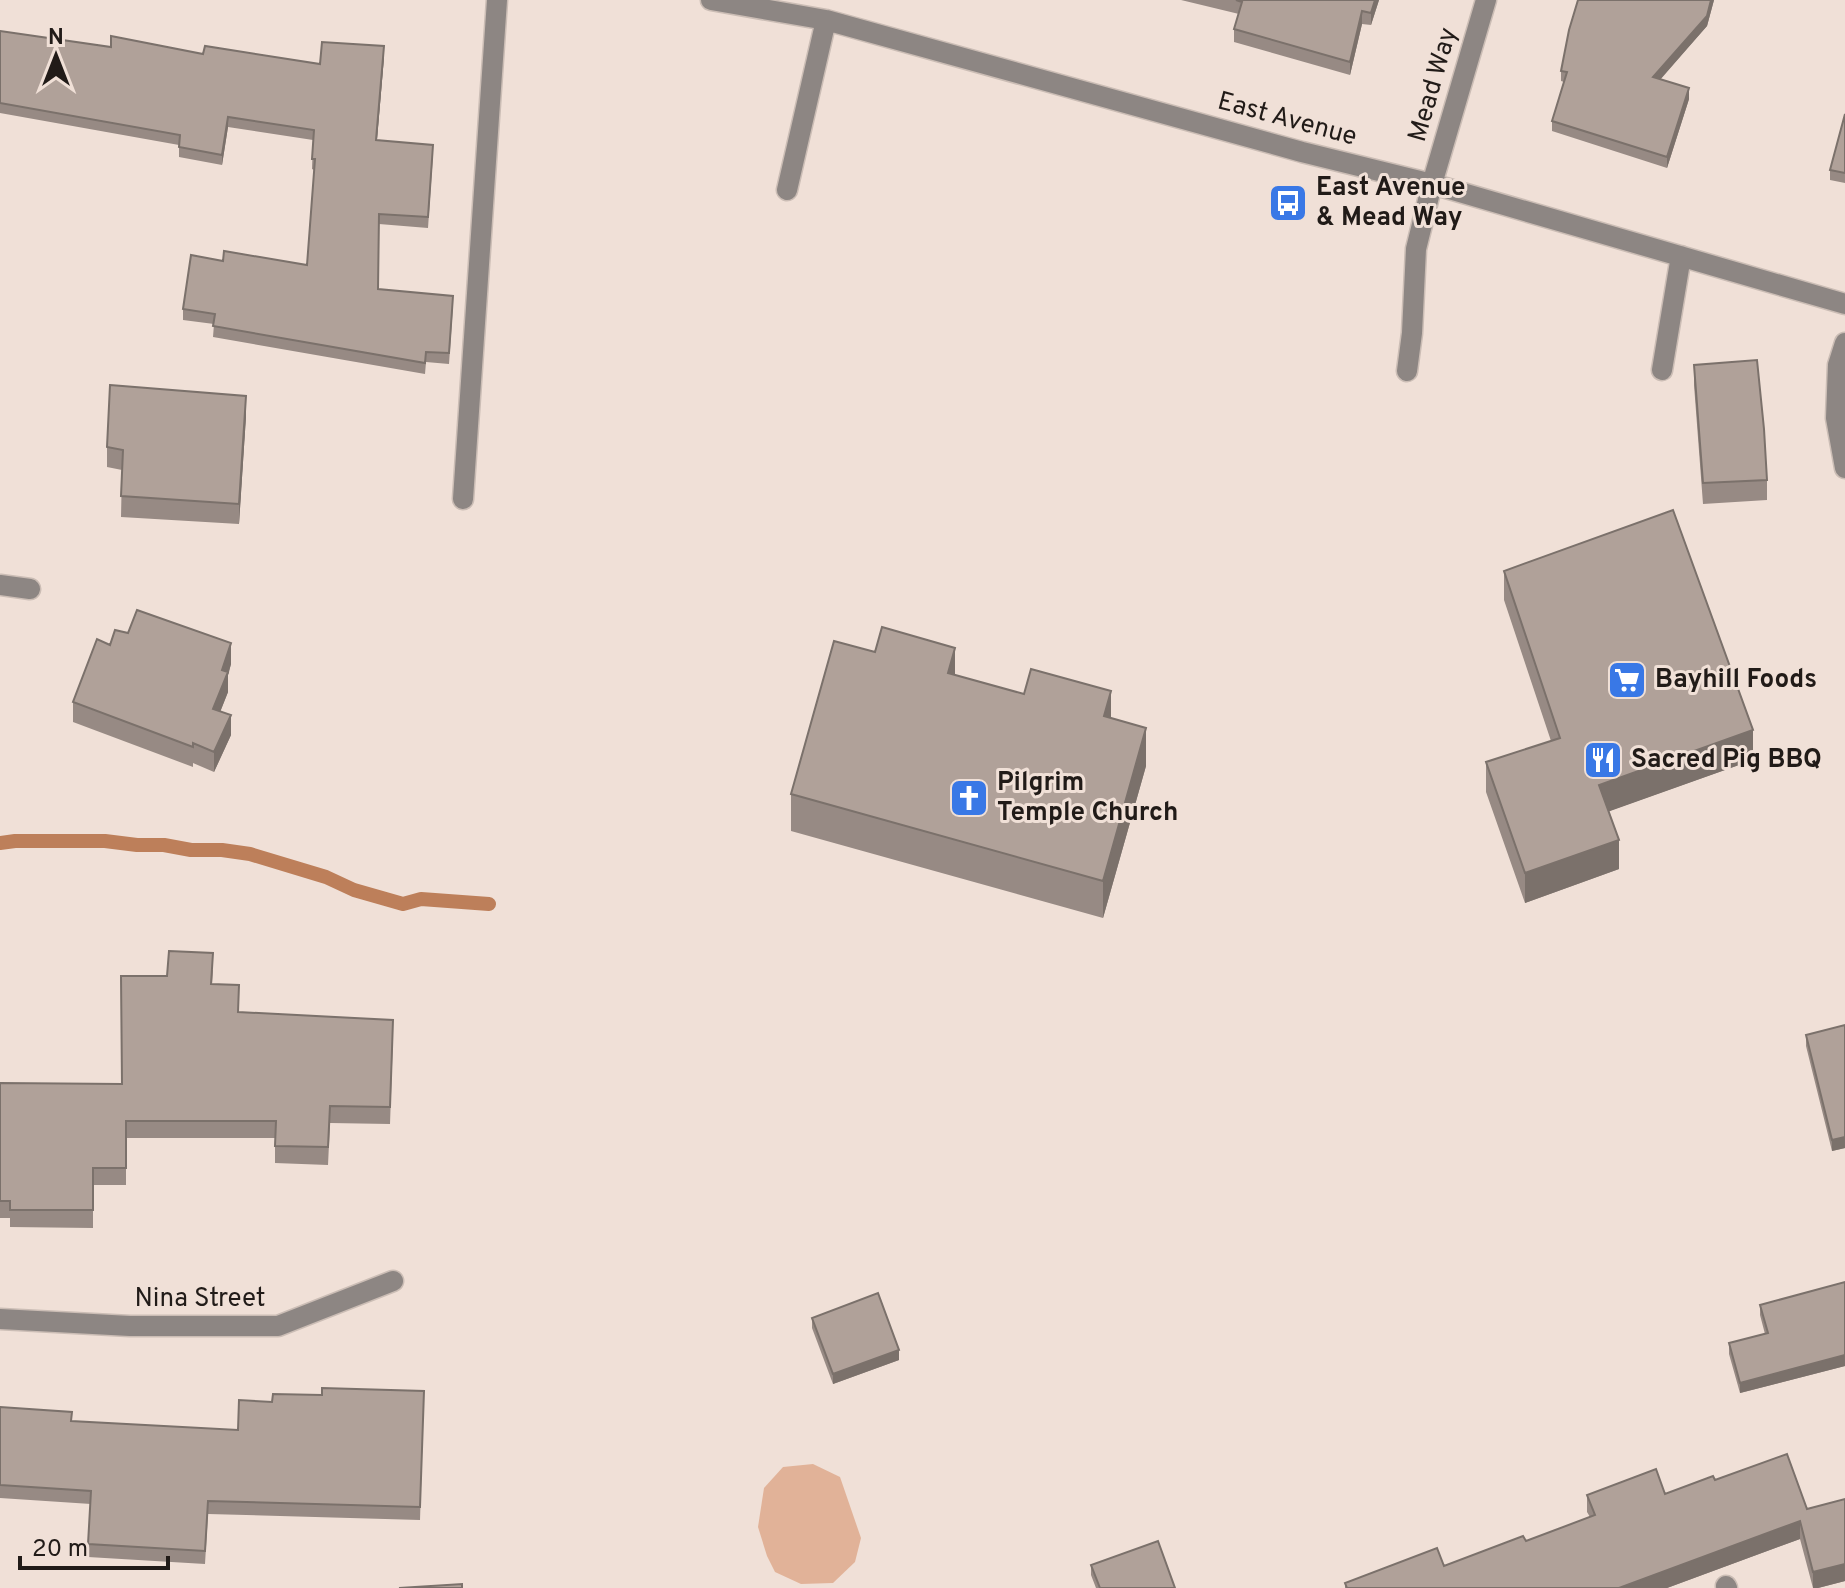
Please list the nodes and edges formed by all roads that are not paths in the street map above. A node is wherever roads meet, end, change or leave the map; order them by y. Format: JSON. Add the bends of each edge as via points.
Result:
{"nodes":[{"id":1,"x":497,"y":0,"type":"edge"},
{"id":2,"x":711,"y":0,"type":"edge"},
{"id":3,"x":1486,"y":0,"type":"edge"},
{"id":4,"x":826,"y":20,"type":"junction"},
{"id":5,"x":1432,"y":184,"type":"junction"},
{"id":6,"x":787,"y":190,"type":"dead end"},
{"id":7,"x":1681,"y":256,"type":"junction"},
{"id":8,"x":1845,"y":304,"type":"edge"},
{"id":9,"x":1845,"y":343,"type":"edge"},
{"id":10,"x":1662,"y":370,"type":"dead end"},
{"id":11,"x":1407,"y":371,"type":"dead end"},
{"id":12,"x":1845,"y":468,"type":"edge"},
{"id":13,"x":463,"y":499,"type":"dead end"},
{"id":14,"x":0,"y":585,"type":"edge"},
{"id":15,"x":30,"y":589,"type":"dead end"},
{"id":16,"x":393,"y":1281,"type":"dead end"},
{"id":17,"x":0,"y":1319,"type":"edge"}],
"edges":[{"from":1,"to":13,"type":"street"},
{"from":2,"to":4,"type":"street","name":"East Avenue"},
{"from":3,"to":5,"type":"street","name":"Mead Way"},
{"from":4,"to":5,"type":"street","name":"East Avenue"},
{"from":4,"to":6,"type":"street"},
{"from":5,"to":7,"type":"street","name":"East Avenue"},
{"from":5,"to":11,"type":"street","name":"Mead Way","via":[[1416,249]]},
{"from":7,"to":8,"type":"street","name":"East Avenue"},
{"from":7,"to":10,"type":"street"},
{"from":9,"to":12,"type":"street","via":[[1838,365],[1836,418]]},
{"from":14,"to":15,"type":"street"},
{"from":16,"to":17,"type":"street","name":"Nina Street","via":[[278,1326]]}]}
